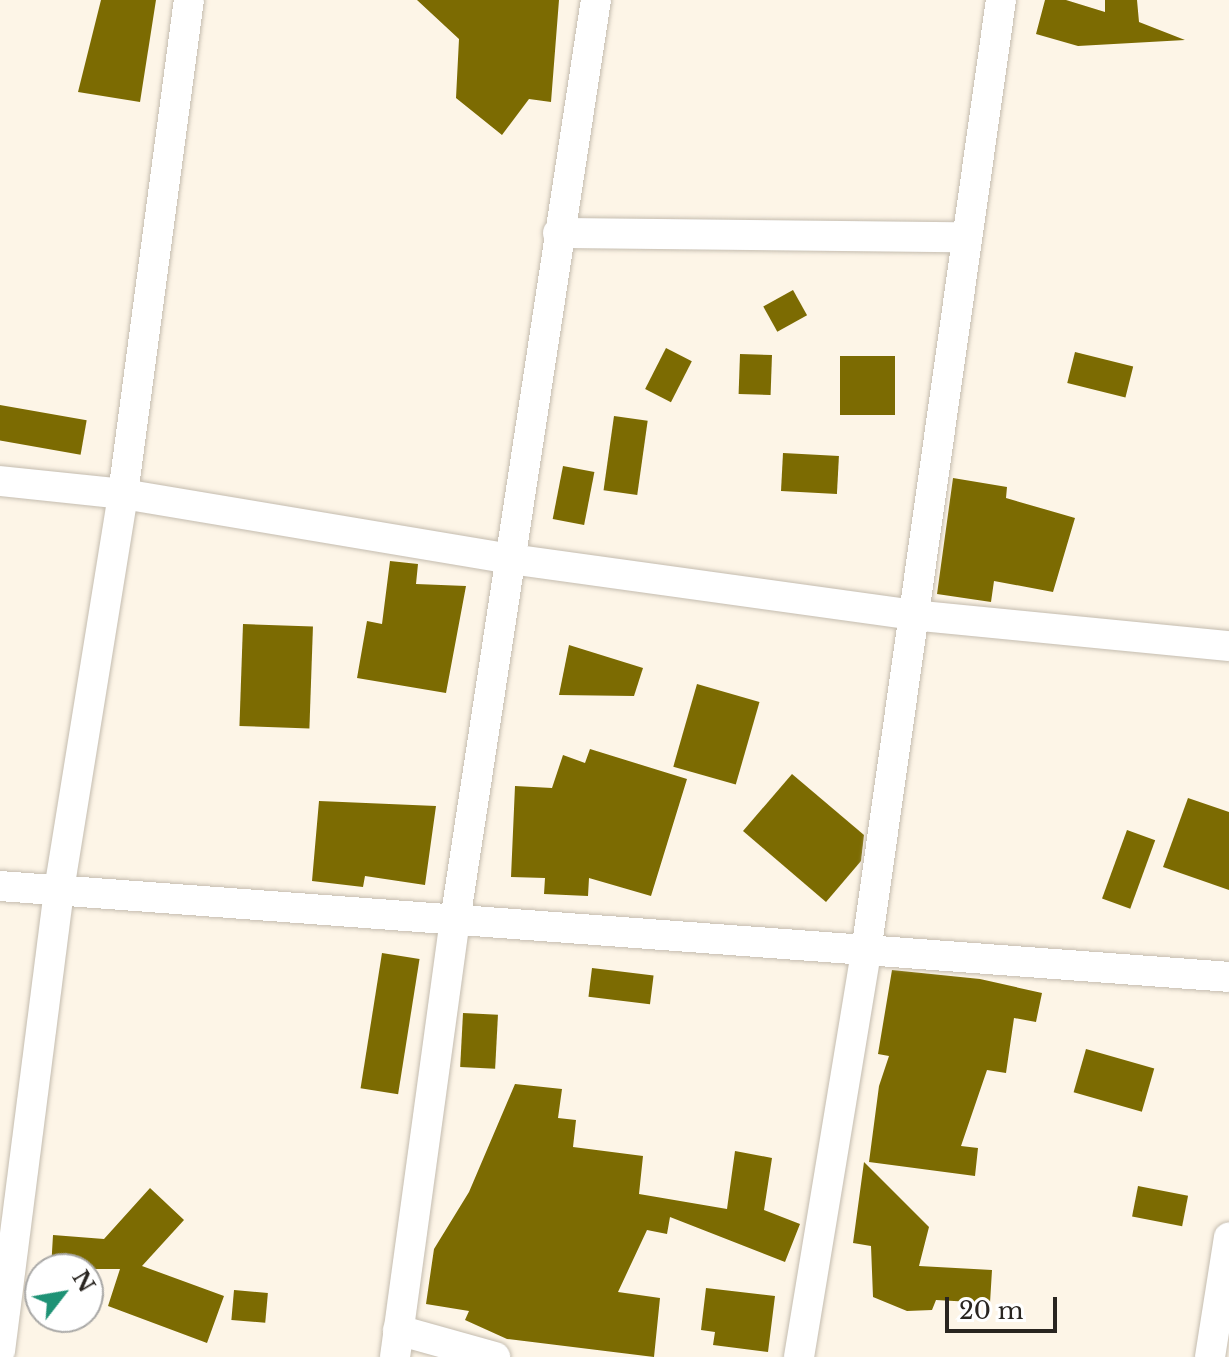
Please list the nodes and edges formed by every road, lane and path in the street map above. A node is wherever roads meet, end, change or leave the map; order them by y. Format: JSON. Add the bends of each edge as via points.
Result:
{"nodes":[{"id":1,"x":189,"y":0,"type":"edge"},
{"id":2,"x":596,"y":0,"type":"edge"},
{"id":3,"x":1001,"y":0,"type":"edge"},
{"id":4,"x":558,"y":233,"type":"junction"},
{"id":5,"x":965,"y":237,"type":"junction"},
{"id":6,"x":0,"y":481,"type":"edge"},
{"id":7,"x":123,"y":494,"type":"junction"},
{"id":8,"x":510,"y":559,"type":"junction"},
{"id":9,"x":911,"y":615,"type":"junction"},
{"id":10,"x":1229,"y":646,"type":"edge"},
{"id":11,"x":0,"y":886,"type":"edge"},
{"id":12,"x":59,"y":890,"type":"junction"},
{"id":13,"x":455,"y":921,"type":"junction"},
{"id":14,"x":866,"y":952,"type":"junction"},
{"id":15,"x":1229,"y":977,"type":"edge"},
{"id":16,"x":1229,"y":1237,"type":"edge"},
{"id":17,"x":397,"y":1344,"type":"edge"},
{"id":18,"x":0,"y":1351,"type":"edge"},
{"id":19,"x":495,"y":1357,"type":"edge"},
{"id":20,"x":799,"y":1357,"type":"edge"},
{"id":21,"x":1210,"y":1357,"type":"edge"}],
"edges":[{"from":1,"to":7,"type":"street"},
{"from":2,"to":4,"type":"street"},
{"from":3,"to":5,"type":"street"},
{"from":4,"to":5,"type":"street"},
{"from":4,"to":8,"type":"street"},
{"from":5,"to":9,"type":"street"},
{"from":6,"to":7,"type":"street"},
{"from":7,"to":8,"type":"street"},
{"from":7,"to":12,"type":"street"},
{"from":8,"to":9,"type":"street"},
{"from":8,"to":13,"type":"street"},
{"from":9,"to":10,"type":"street"},
{"from":9,"to":14,"type":"street"},
{"from":11,"to":12,"type":"street"},
{"from":12,"to":13,"type":"street"},
{"from":12,"to":18,"type":"street"},
{"from":13,"to":14,"type":"street"},
{"from":13,"to":17,"type":"street"},
{"from":14,"to":15,"type":"street"},
{"from":14,"to":20,"type":"street"},
{"from":16,"to":21,"type":"street"},
{"from":17,"to":19,"type":"street"}]}
